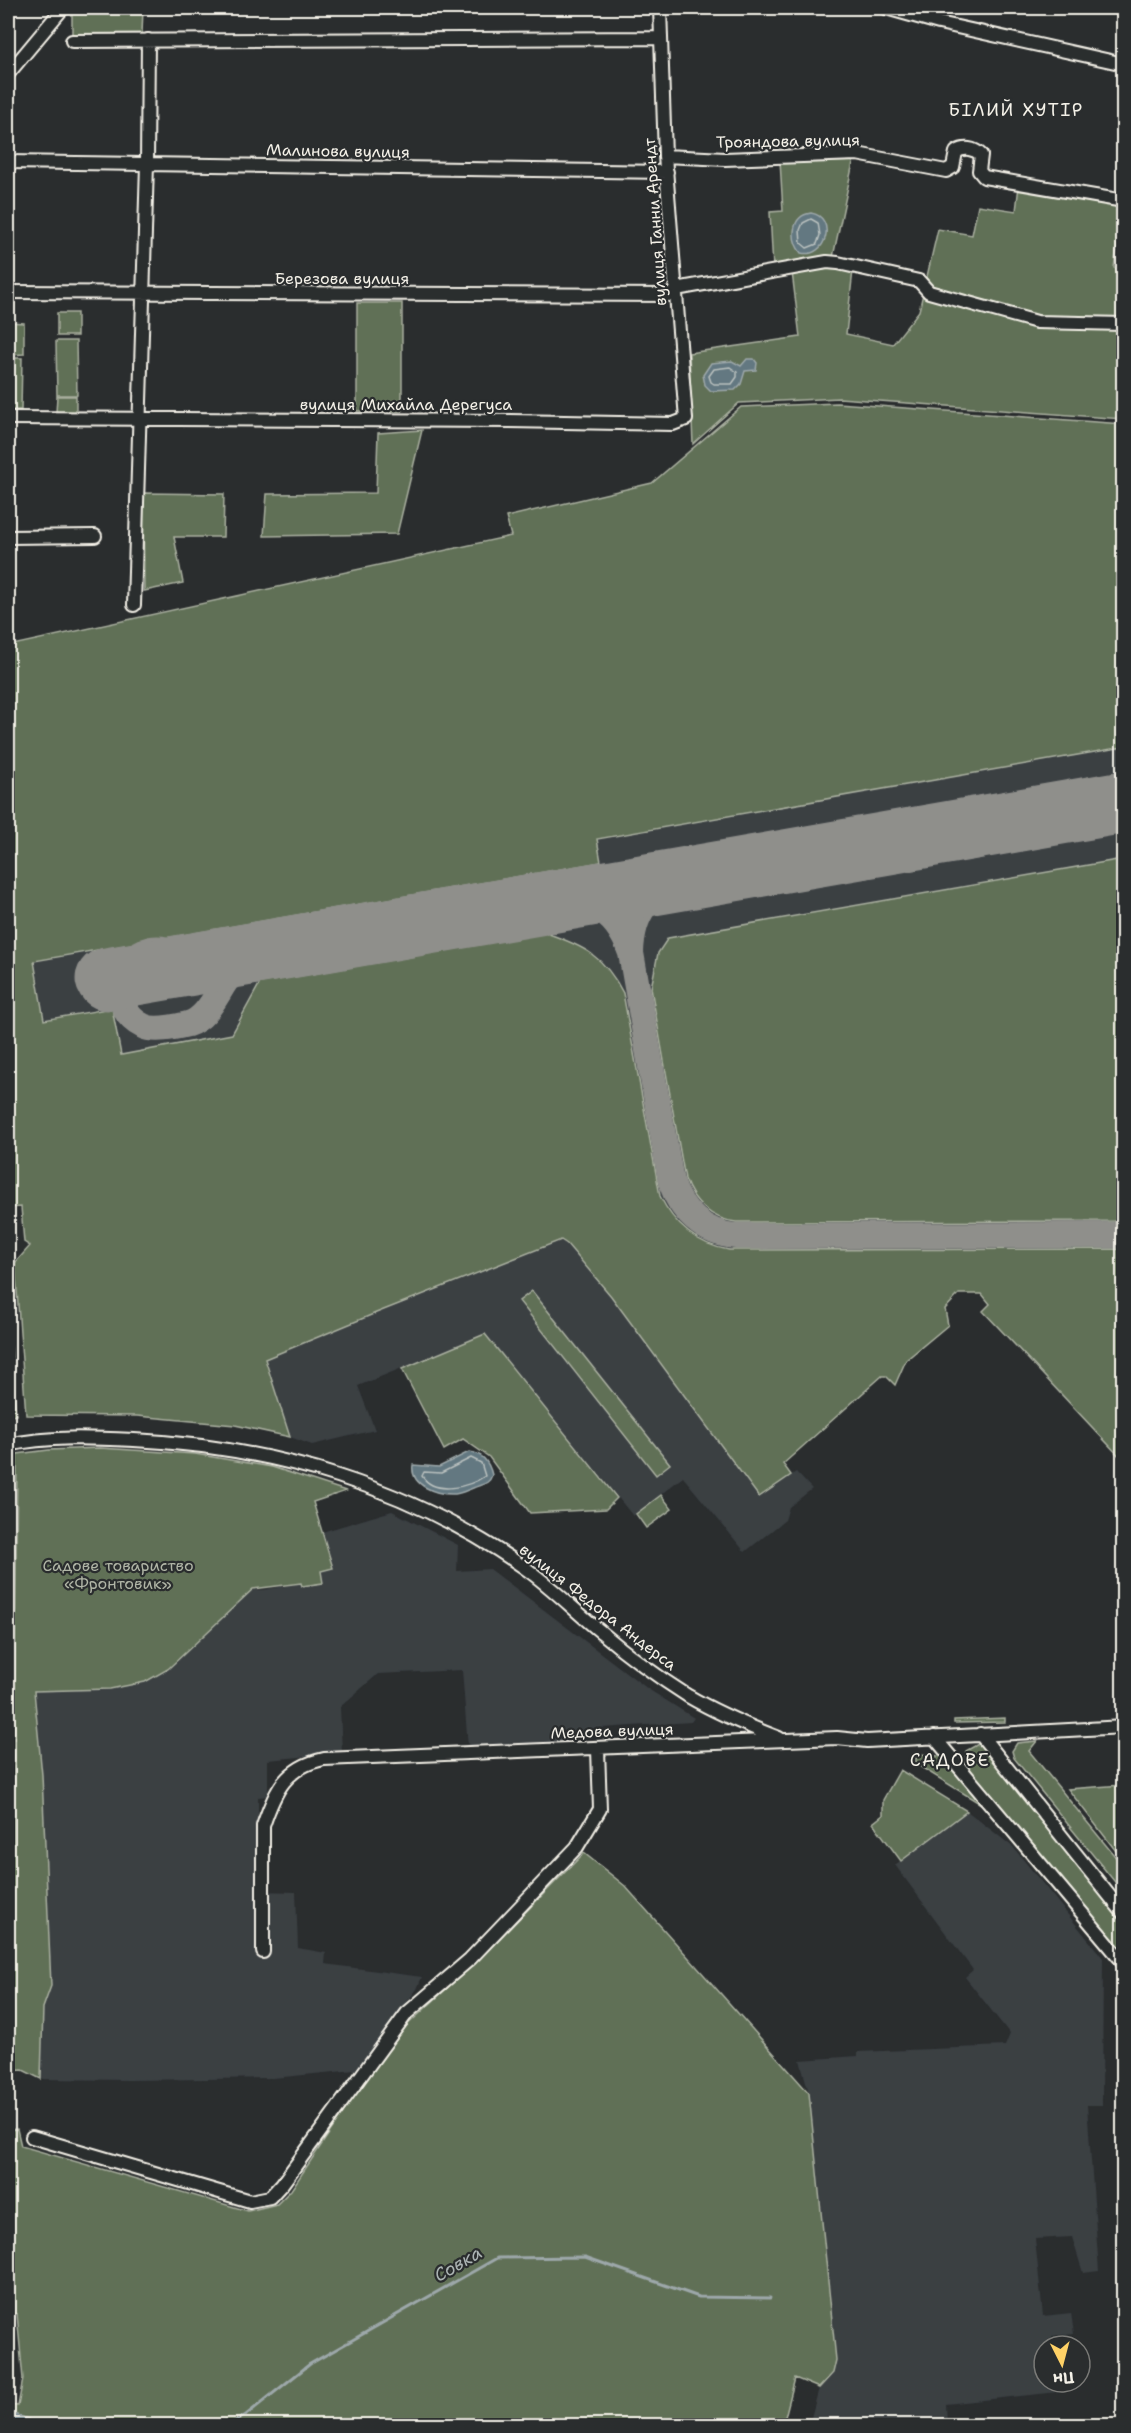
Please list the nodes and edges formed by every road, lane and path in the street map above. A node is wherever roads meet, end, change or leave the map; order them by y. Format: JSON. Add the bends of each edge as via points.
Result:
{"nodes":[{"id":1,"x":63,"y":8,"type":"edge"},
{"id":2,"x":660,"y":8,"type":"edge"},
{"id":3,"x":886,"y":8,"type":"edge"},
{"id":4,"x":661,"y":38,"type":"junction"},
{"id":5,"x":148,"y":40,"type":"junction"},
{"id":6,"x":72,"y":41,"type":"dead end"},
{"id":7,"x":1124,"y":64,"type":"edge"},
{"id":8,"x":8,"y":74,"type":"edge"},
{"id":9,"x":665,"y":156,"type":"junction"},
{"id":10,"x":8,"y":162,"type":"edge"},
{"id":11,"x":147,"y":164,"type":"junction"},
{"id":12,"x":667,"y":172,"type":"junction"},
{"id":13,"x":1124,"y":201,"type":"edge"},
{"id":14,"x":8,"y":292,"type":"edge"},
{"id":15,"x":676,"y":292,"type":"junction"},
{"id":16,"x":142,"y":294,"type":"junction"},
{"id":17,"x":1124,"y":324,"type":"edge"},
{"id":18,"x":8,"y":418,"type":"edge"},
{"id":19,"x":140,"y":419,"type":"junction"},
{"id":20,"x":673,"y":424,"type":"joint"},
{"id":21,"x":95,"y":536,"type":"dead end"},
{"id":22,"x":8,"y":537,"type":"edge"},
{"id":23,"x":134,"y":605,"type":"dead end"},
{"id":24,"x":8,"y":1445,"type":"edge"},
{"id":25,"x":1124,"y":1727,"type":"edge"},
{"id":26,"x":980,"y":1734,"type":"junction"},
{"id":27,"x":934,"y":1737,"type":"junction"},
{"id":28,"x":783,"y":1740,"type":"junction"},
{"id":29,"x":598,"y":1749,"type":"junction"},
{"id":30,"x":1124,"y":1914,"type":"edge"},
{"id":31,"x":263,"y":1952,"type":"dead end"},
{"id":32,"x":1124,"y":1964,"type":"edge"},
{"id":33,"x":32,"y":2136,"type":"dead end"}],
"edges":[{"from":1,"to":8,"type":"street"},
{"from":2,"to":4,"type":"street","name":"вулиця Ганни Арендт"},
{"from":3,"to":7,"type":"street"},
{"from":4,"to":5,"type":"street"},
{"from":4,"to":9,"type":"street","name":"вулиця Ганни Арендт"},
{"from":5,"to":6,"type":"street"},
{"from":5,"to":11,"type":"street"},
{"from":9,"to":12,"type":"street","name":"вулиця Ганни Арендт"},
{"from":9,"to":13,"type":"street","name":"Трояндова вулиця","via":[[725,159],[857,154],[946,171],[953,167],[956,152],[962,148],[981,155],[979,171],[984,177]]},
{"from":10,"to":11,"type":"street","name":"Малинова вулиця"},
{"from":11,"to":12,"type":"street","name":"Малинова вулиця"},
{"from":11,"to":16,"type":"street"},
{"from":12,"to":15,"type":"street","name":"вулиця Ганни Арендт"},
{"from":14,"to":16,"type":"street","name":"Березова вулиця"},
{"from":15,"to":16,"type":"street","name":"Березова вулиця"},
{"from":15,"to":17,"type":"street","name":"Березова вулиця","via":[[838,262],[919,281],[929,292],[1038,322]]},
{"from":15,"to":20,"type":"street","name":"вулиця Ганни Арендт","via":[[686,419]]},
{"from":16,"to":19,"type":"street"},
{"from":18,"to":19,"type":"street","name":"вулиця Михайла Дерегуса"},
{"from":19,"to":20,"type":"street","name":"вулиця Михайла Дерегуса"},
{"from":19,"to":23,"type":"street"},
{"from":21,"to":22,"type":"street"},
{"from":24,"to":28,"type":"street","name":"вулиця Федора Андерса","via":[[107,1438],[207,1446],[268,1456],[375,1487],[426,1509],[526,1569],[657,1676],[690,1697]]},
{"from":25,"to":26,"type":"street","name":"Медова вулиця"},
{"from":26,"to":27,"type":"street","name":"Медова вулиця"},
{"from":26,"to":30,"type":"street"},
{"from":27,"to":28,"type":"street","name":"Медова вулиця"},
{"from":27,"to":32,"type":"street"},
{"from":28,"to":29,"type":"street","name":"Медова вулиця"},
{"from":29,"to":31,"type":"street","name":"Медова вулиця","via":[[324,1759],[298,1767],[284,1779],[263,1826]]},
{"from":29,"to":33,"type":"street","via":[[600,1809],[577,1847],[470,1959],[408,2013],[270,2197],[250,2201]]}]}
